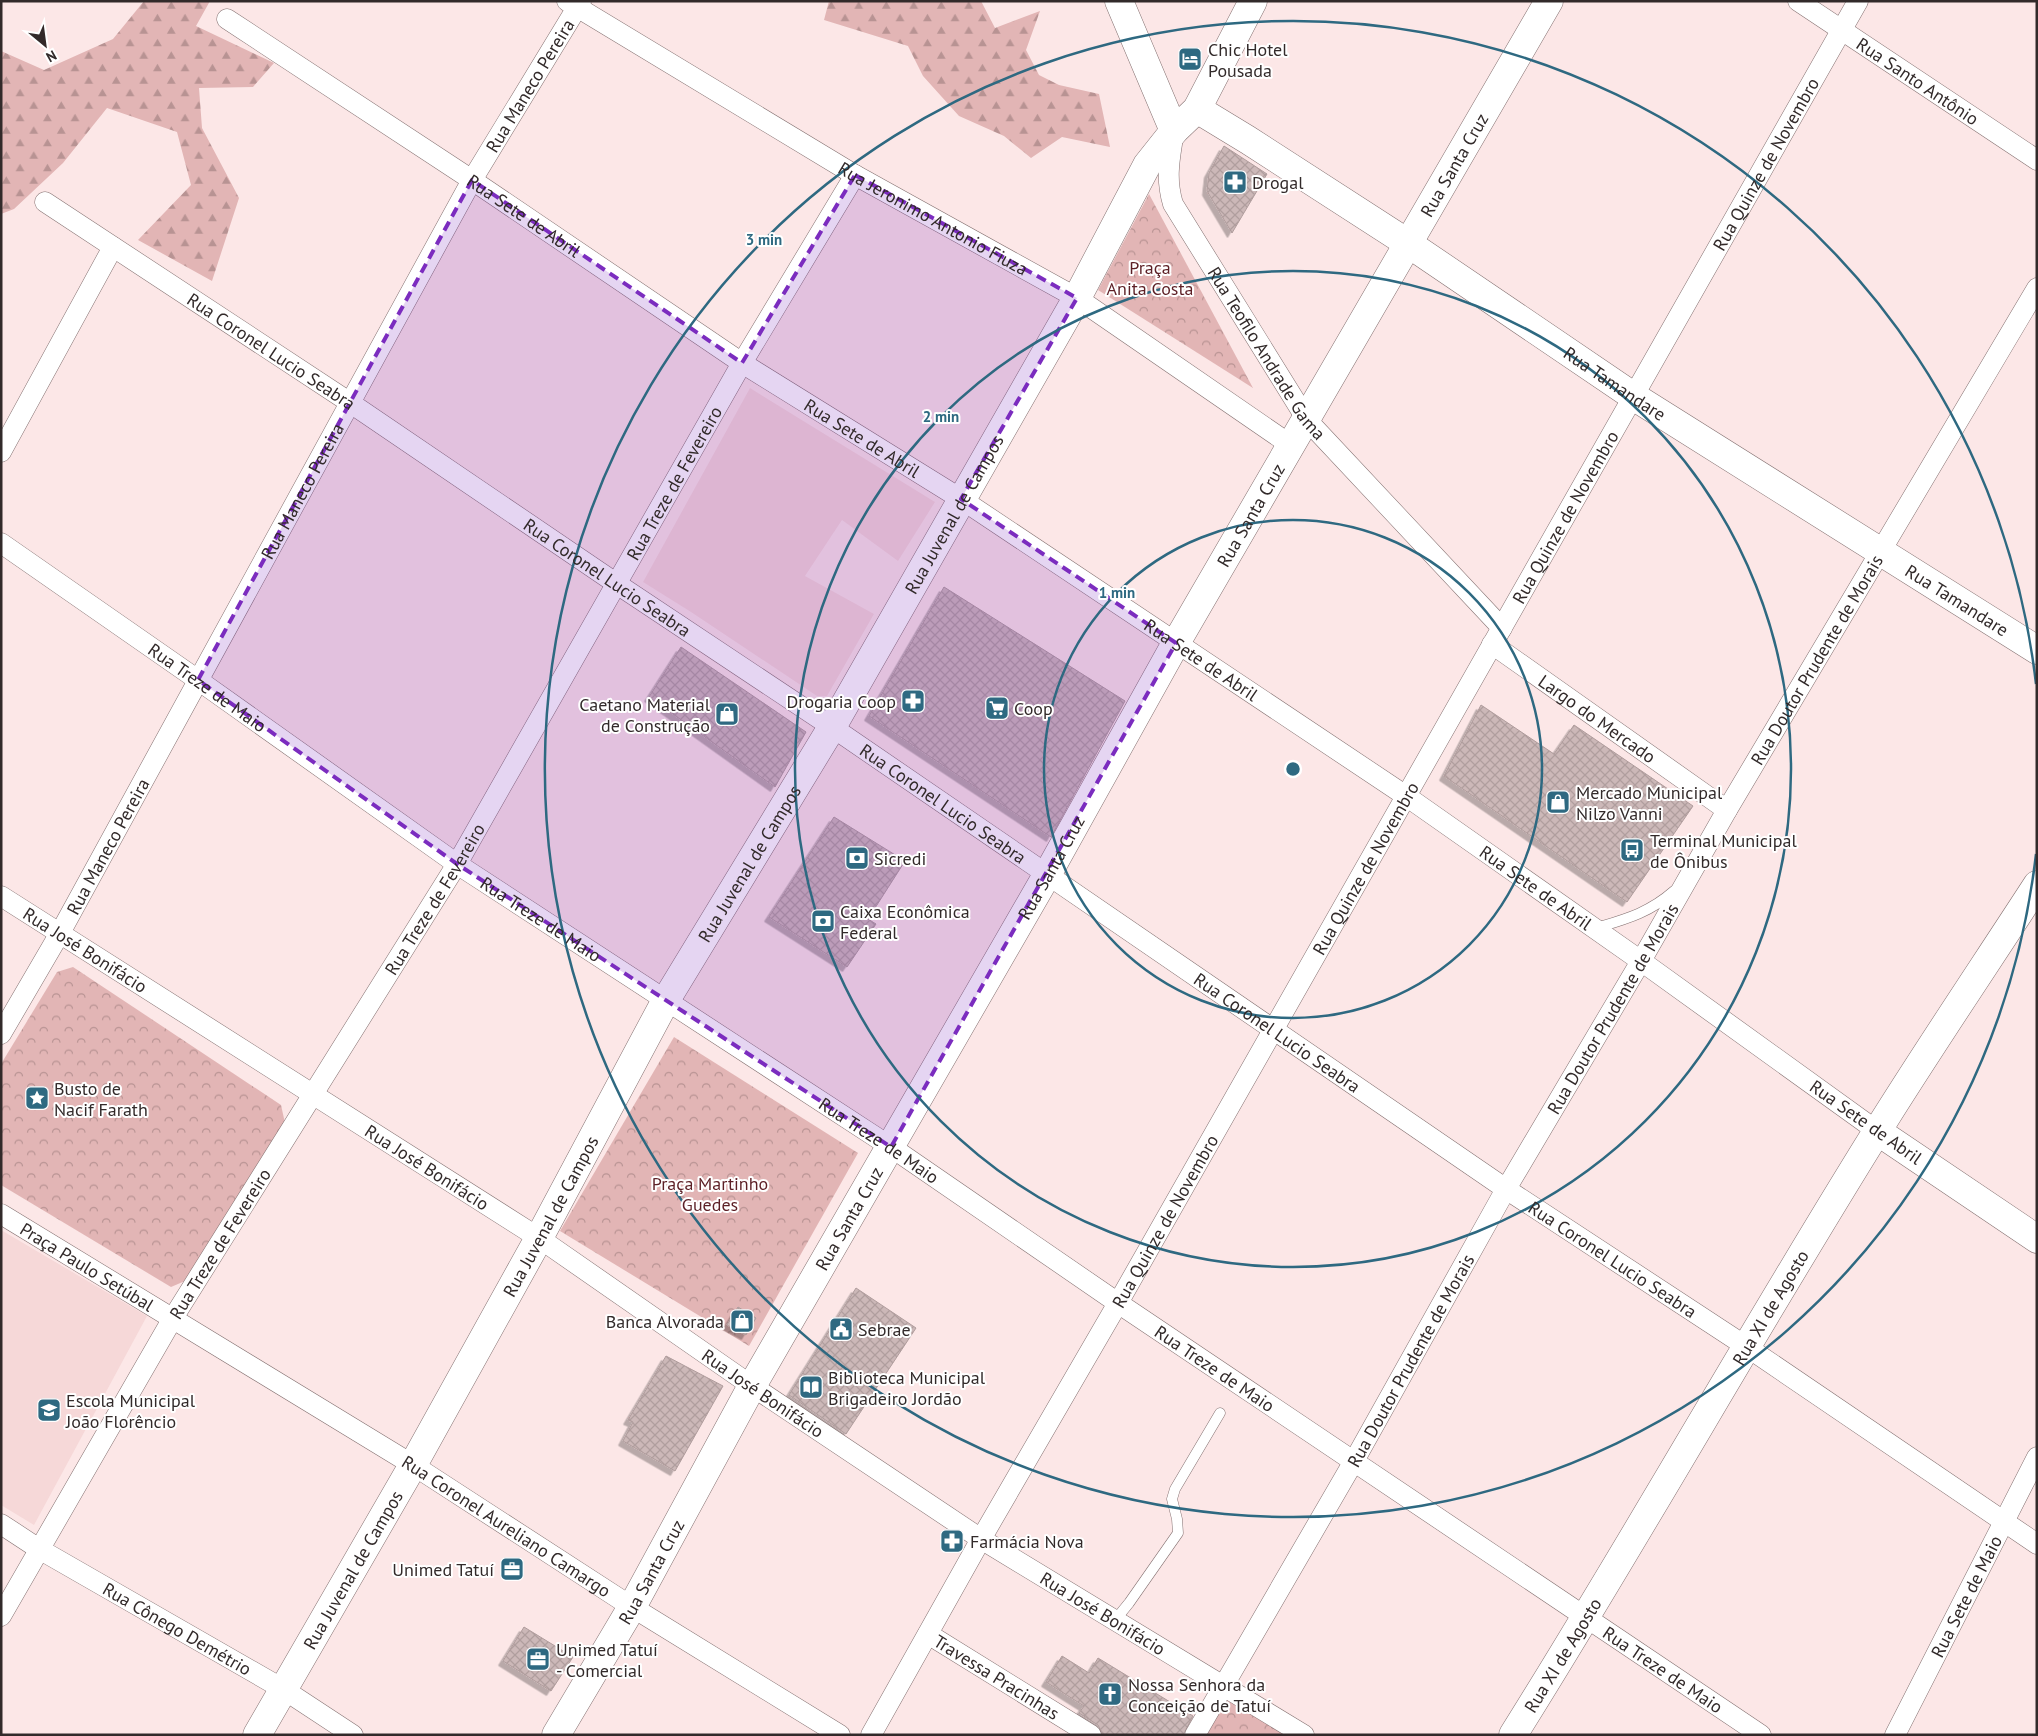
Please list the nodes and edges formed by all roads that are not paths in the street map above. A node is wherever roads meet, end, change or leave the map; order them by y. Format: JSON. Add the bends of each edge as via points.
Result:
{"nodes":[{"id":1,"x":1119,"y":1,"type":"edge"},
{"id":2,"x":1253,"y":1,"type":"edge"},
{"id":3,"x":1549,"y":1,"type":"edge"},
{"id":4,"x":1798,"y":1,"type":"edge"},
{"id":5,"x":1858,"y":1,"type":"edge"},
{"id":6,"x":575,"y":3,"type":"edge"},
{"id":7,"x":227,"y":19,"type":"dead end"},
{"id":8,"x":1841,"y":31,"type":"junction"},
{"id":9,"x":1197,"y":109,"type":"junction"},
{"id":10,"x":1174,"y":131,"type":"junction"},
{"id":11,"x":2037,"y":160,"type":"edge"},
{"id":12,"x":855,"y":175,"type":"junction"},
{"id":13,"x":472,"y":180,"type":"junction"},
{"id":14,"x":45,"y":202,"type":"dead end"},
{"id":15,"x":1409,"y":244,"type":"junction"},
{"id":16,"x":113,"y":247,"type":"junction"},
{"id":17,"x":2037,"y":288,"type":"edge"},
{"id":18,"x":1076,"y":298,"type":"junction"},
{"id":19,"x":742,"y":364,"type":"junction"},
{"id":20,"x":1633,"y":396,"type":"junction"},
{"id":21,"x":349,"y":402,"type":"junction"},
{"id":22,"x":1307,"y":420,"type":"junction"},
{"id":23,"x":1292,"y":446,"type":"junction"},
{"id":24,"x":1,"y":452,"type":"edge"},
{"id":25,"x":961,"y":499,"type":"junction"},
{"id":26,"x":1,"y":543,"type":"edge"},
{"id":27,"x":1882,"y":551,"type":"junction"},
{"id":28,"x":617,"y":584,"type":"junction"},
{"id":29,"x":1497,"y":636,"type":"junction"},
{"id":30,"x":1176,"y":643,"type":"junction"},
{"id":31,"x":2037,"y":650,"type":"edge"},
{"id":32,"x":198,"y":680,"type":"junction"},
{"id":33,"x":832,"y":727,"type":"junction"},
{"id":34,"x":1406,"y":796,"type":"junction"},
{"id":35,"x":1727,"y":810,"type":"junction"},
{"id":36,"x":456,"y":864,"type":"junction"},
{"id":37,"x":1047,"y":875,"type":"junction"},
{"id":38,"x":1688,"y":879,"type":"junction"},
{"id":39,"x":2037,"y":885,"type":"edge"},
{"id":40,"x":1,"y":896,"type":"edge"},
{"id":41,"x":1594,"y":929,"type":"junction"},
{"id":42,"x":60,"y":933,"type":"junction"},
{"id":43,"x":1641,"y":961,"type":"junction"},
{"id":44,"x":666,"y":1000,"type":"junction"},
{"id":45,"x":1273,"y":1029,"type":"junction"},
{"id":46,"x":1,"y":1034,"type":"edge"},
{"id":47,"x":313,"y":1094,"type":"junction"},
{"id":48,"x":1877,"y":1131,"type":"junction"},
{"id":49,"x":891,"y":1147,"type":"junction"},
{"id":50,"x":1506,"y":1188,"type":"junction"},
{"id":51,"x":1,"y":1214,"type":"edge"},
{"id":52,"x":539,"y":1238,"type":"junction"},
{"id":53,"x":2037,"y":1239,"type":"edge"},
{"id":54,"x":1118,"y":1303,"type":"junction"},
{"id":55,"x":173,"y":1318,"type":"junction"},
{"id":56,"x":1747,"y":1347,"type":"junction"},
{"id":57,"x":752,"y":1386,"type":"junction"},
{"id":58,"x":1220,"y":1413,"type":"dead end"},
{"id":59,"x":2037,"y":1457,"type":"edge"},
{"id":60,"x":1354,"y":1462,"type":"junction"},
{"id":61,"x":413,"y":1465,"type":"junction"},
{"id":62,"x":2003,"y":1521,"type":"junction"},
{"id":63,"x":1,"y":1524,"type":"edge"},
{"id":64,"x":981,"y":1539,"type":"junction"},
{"id":65,"x":2037,"y":1544,"type":"edge"},
{"id":66,"x":39,"y":1549,"type":"junction"},
{"id":67,"x":632,"y":1607,"type":"junction"},
{"id":68,"x":1,"y":1616,"type":"edge"},
{"id":69,"x":1587,"y":1617,"type":"junction"},
{"id":70,"x":1116,"y":1620,"type":"junction"},
{"id":71,"x":925,"y":1640,"type":"junction"},
{"id":72,"x":1224,"y":1685,"type":"junction"},
{"id":73,"x":283,"y":1689,"type":"junction"},
{"id":74,"x":257,"y":1735,"type":"edge"},
{"id":75,"x":353,"y":1735,"type":"edge"},
{"id":76,"x":556,"y":1735,"type":"edge"},
{"id":77,"x":840,"y":1735,"type":"edge"},
{"id":78,"x":871,"y":1735,"type":"edge"},
{"id":79,"x":1067,"y":1735,"type":"edge"},
{"id":80,"x":1091,"y":1735,"type":"edge"},
{"id":81,"x":1194,"y":1735,"type":"edge"},
{"id":82,"x":1304,"y":1735,"type":"edge"},
{"id":83,"x":1513,"y":1735,"type":"edge"},
{"id":84,"x":1761,"y":1735,"type":"edge"},
{"id":85,"x":1895,"y":1735,"type":"edge"}],
"edges":[{"from":1,"to":10,"type":"main road"},
{"from":2,"to":9,"type":"main road","name":"Rua Juvenal de Campos"},
{"from":3,"to":15,"type":"main road","name":"Rua Santa Cruz"},
{"from":4,"to":8,"type":"street","name":"Rua Santo Antônio"},
{"from":5,"to":8,"type":"street","name":"Rua Quinze de Novembro"},
{"from":6,"to":12,"type":"street","name":"Rua Jeronimo Antonio Fiuza"},
{"from":6,"to":13,"type":"street","name":"Rua Maneco Pereira"},
{"from":7,"to":13,"type":"street","name":"Rua Sete de Abril"},
{"from":8,"to":11,"type":"street","name":"Rua Santo Antônio"},
{"from":8,"to":20,"type":"street","name":"Rua Quinze de Novembro"},
{"from":9,"to":10,"type":"main road","name":"Rua Juvenal de Campos"},
{"from":9,"to":15,"type":"main road","name":"Rua Tamandare"},
{"from":10,"to":18,"type":"main road","name":"Rua Juvenal de Campos","via":[[1147,165]]},
{"from":10,"to":22,"type":"street","name":"Rua Teofilo Andrade Gama","via":[[1168,171],[1173,204]]},
{"from":12,"to":18,"type":"street","name":"Rua Jeronimo Antonio Fiuza"},
{"from":12,"to":19,"type":"street","name":"Rua Treze de Fevereiro"},
{"from":13,"to":19,"type":"street","name":"Rua Sete de Abril"},
{"from":13,"to":21,"type":"street","name":"Rua Maneco Pereira"},
{"from":14,"to":16,"type":"street","name":"Rua Coronel Lucio Seabra"},
{"from":15,"to":20,"type":"main road","name":"Rua Tamandare"},
{"from":15,"to":22,"type":"main road","name":"Rua Santa Cruz"},
{"from":16,"to":21,"type":"street","name":"Rua Coronel Lucio Seabra"},
{"from":16,"to":24,"type":"street"},
{"from":17,"to":27,"type":"street","name":"Rua Doutor Prudente de Morais"},
{"from":18,"to":23,"type":"street","name":"Rua Jeronimo Antonio Fiuza"},
{"from":18,"to":25,"type":"main road","name":"Rua Juvenal de Campos"},
{"from":19,"to":25,"type":"street","name":"Rua Sete de Abril"},
{"from":19,"to":28,"type":"street","name":"Rua Treze de Fevereiro"},
{"from":20,"to":27,"type":"main road","name":"Rua Tamandare"},
{"from":20,"to":29,"type":"street","name":"Rua Quinze de Novembro"},
{"from":21,"to":28,"type":"street","name":"Rua Coronel Lucio Seabra"},
{"from":21,"to":32,"type":"street","name":"Rua Maneco Pereira"},
{"from":22,"to":23,"type":"main road","name":"Rua Santa Cruz"},
{"from":22,"to":29,"type":"street","name":"Rua Teofilo Andrade Gama"},
{"from":23,"to":30,"type":"main road","name":"Rua Santa Cruz"},
{"from":25,"to":30,"type":"street","name":"Rua Sete de Abril"},
{"from":25,"to":33,"type":"main road","name":"Rua Juvenal de Campos"},
{"from":26,"to":32,"type":"street","name":"Rua Treze de Maio"},
{"from":27,"to":31,"type":"main road","name":"Rua Tamandare"},
{"from":27,"to":35,"type":"street","name":"Rua Doutor Prudente de Morais"},
{"from":28,"to":33,"type":"street","name":"Rua Coronel Lucio Seabra"},
{"from":28,"to":36,"type":"street","name":"Rua Treze de Fevereiro"},
{"from":29,"to":34,"type":"street","name":"Rua Quinze de Novembro"},
{"from":29,"to":35,"type":"street","name":"Largo do Mercado"},
{"from":30,"to":34,"type":"street","name":"Rua Sete de Abril"},
{"from":30,"to":37,"type":"main road","name":"Rua Santa Cruz"},
{"from":32,"to":36,"type":"street","name":"Rua Treze de Maio"},
{"from":32,"to":42,"type":"street","name":"Rua Maneco Pereira"},
{"from":33,"to":37,"type":"street","name":"Rua Coronel Lucio Seabra"},
{"from":33,"to":44,"type":"main road","name":"Rua Juvenal de Campos"},
{"from":34,"to":41,"type":"street","name":"Rua Sete de Abril"},
{"from":34,"to":45,"type":"street","name":"Rua Quinze de Novembro"},
{"from":35,"to":38,"type":"street","name":"Rua Doutor Prudente de Morais"},
{"from":36,"to":44,"type":"street","name":"Rua Treze de Maio"},
{"from":36,"to":47,"type":"street","name":"Rua Treze de Fevereiro"},
{"from":37,"to":45,"type":"street","name":"Rua Coronel Lucio Seabra"},
{"from":37,"to":49,"type":"main road","name":"Rua Santa Cruz"},
{"from":38,"to":41,"type":"lane","via":[[1660,903],[1638,915]]},
{"from":38,"to":43,"type":"street","name":"Rua Doutor Prudente de Morais"},
{"from":39,"to":48,"type":"main road","name":"Rua XI de Agosto"},
{"from":40,"to":42,"type":"street","name":"Rua José Bonifácio"},
{"from":41,"to":43,"type":"street","name":"Rua Sete de Abril"},
{"from":42,"to":46,"type":"street"},
{"from":42,"to":47,"type":"street","name":"Rua José Bonifácio"},
{"from":43,"to":48,"type":"street","name":"Rua Sete de Abril"},
{"from":43,"to":50,"type":"street","name":"Rua Doutor Prudente de Morais"},
{"from":44,"to":49,"type":"street","name":"Rua Treze de Maio"},
{"from":44,"to":52,"type":"main road","name":"Rua Juvenal de Campos"},
{"from":45,"to":50,"type":"street","name":"Rua Coronel Lucio Seabra"},
{"from":45,"to":54,"type":"street","name":"Rua Quinze de Novembro"},
{"from":47,"to":52,"type":"street","name":"Rua José Bonifácio"},
{"from":47,"to":55,"type":"street","name":"Rua Treze de Fevereiro"},
{"from":48,"to":53,"type":"main road","name":"Rua Sete de Abril"},
{"from":48,"to":56,"type":"main road","name":"Rua XI de Agosto"},
{"from":49,"to":54,"type":"street","name":"Rua Treze de Maio"},
{"from":49,"to":57,"type":"main road","name":"Rua Santa Cruz"},
{"from":50,"to":56,"type":"street","name":"Rua Coronel Lucio Seabra"},
{"from":50,"to":60,"type":"street","name":"Rua Doutor Prudente de Morais"},
{"from":51,"to":55,"type":"street","name":"Praça Paulo Setúbal"},
{"from":52,"to":57,"type":"street","name":"Rua José Bonifácio"},
{"from":52,"to":61,"type":"main road","name":"Rua Juvenal de Campos"},
{"from":54,"to":60,"type":"street","name":"Rua Treze de Maio"},
{"from":54,"to":64,"type":"street","name":"Rua Quinze de Novembro"},
{"from":55,"to":61,"type":"street","name":"Rua Coronel Aureliano Camargo"},
{"from":55,"to":66,"type":"street","name":"Rua Treze de Fevereiro"},
{"from":56,"to":62,"type":"street","name":"Rua Coronel Lucio Seabra"},
{"from":56,"to":69,"type":"main road","name":"Rua XI de Agosto"},
{"from":57,"to":64,"type":"street","name":"Rua José Bonifácio"},
{"from":57,"to":67,"type":"main road","name":"Rua Santa Cruz"},
{"from":58,"to":70,"type":"lane","via":[[1175,1489],[1172,1499],[1178,1533]]},
{"from":59,"to":62,"type":"street","name":"Rua Sete de Maio"},
{"from":60,"to":69,"type":"street","name":"Rua Treze de Maio"},
{"from":60,"to":72,"type":"street","name":"Rua Doutor Prudente de Morais"},
{"from":61,"to":67,"type":"street","name":"Rua Coronel Aureliano Camargo"},
{"from":61,"to":73,"type":"main road","name":"Rua Juvenal de Campos"},
{"from":62,"to":65,"type":"street","name":"Rua Coronel Lucio Seabra"},
{"from":62,"to":85,"type":"street","name":"Rua Sete de Maio"},
{"from":63,"to":66,"type":"street","name":"Rua Cônego Demétrio"},
{"from":64,"to":70,"type":"street","name":"Rua José Bonifácio"},
{"from":64,"to":71,"type":"street","name":"Rua Quinze de Novembro"},
{"from":66,"to":68,"type":"street","name":"Rua Treze de Fevereiro"},
{"from":66,"to":73,"type":"street","name":"Rua Cônego Demétrio"},
{"from":67,"to":76,"type":"main road","name":"Rua Santa Cruz"},
{"from":67,"to":77,"type":"street","name":"Rua Coronel Aureliano Camargo"},
{"from":69,"to":83,"type":"main road","name":"Rua XI de Agosto"},
{"from":69,"to":84,"type":"street","name":"Rua Treze de Maio"},
{"from":70,"to":72,"type":"street","name":"Rua José Bonifácio"},
{"from":71,"to":78,"type":"street","name":"Rua Quinze de Novembro"},
{"from":71,"to":79,"type":"street"},
{"from":71,"to":80,"type":"street","name":"Travessa Pracinhas"},
{"from":72,"to":81,"type":"street","name":"Rua Doutor Prudente de Morais"},
{"from":72,"to":82,"type":"street","name":"Rua José Bonifácio"},
{"from":73,"to":74,"type":"main road","name":"Rua Juvenal de Campos"},
{"from":73,"to":75,"type":"street","name":"Rua Cônego Demétrio"}]}
